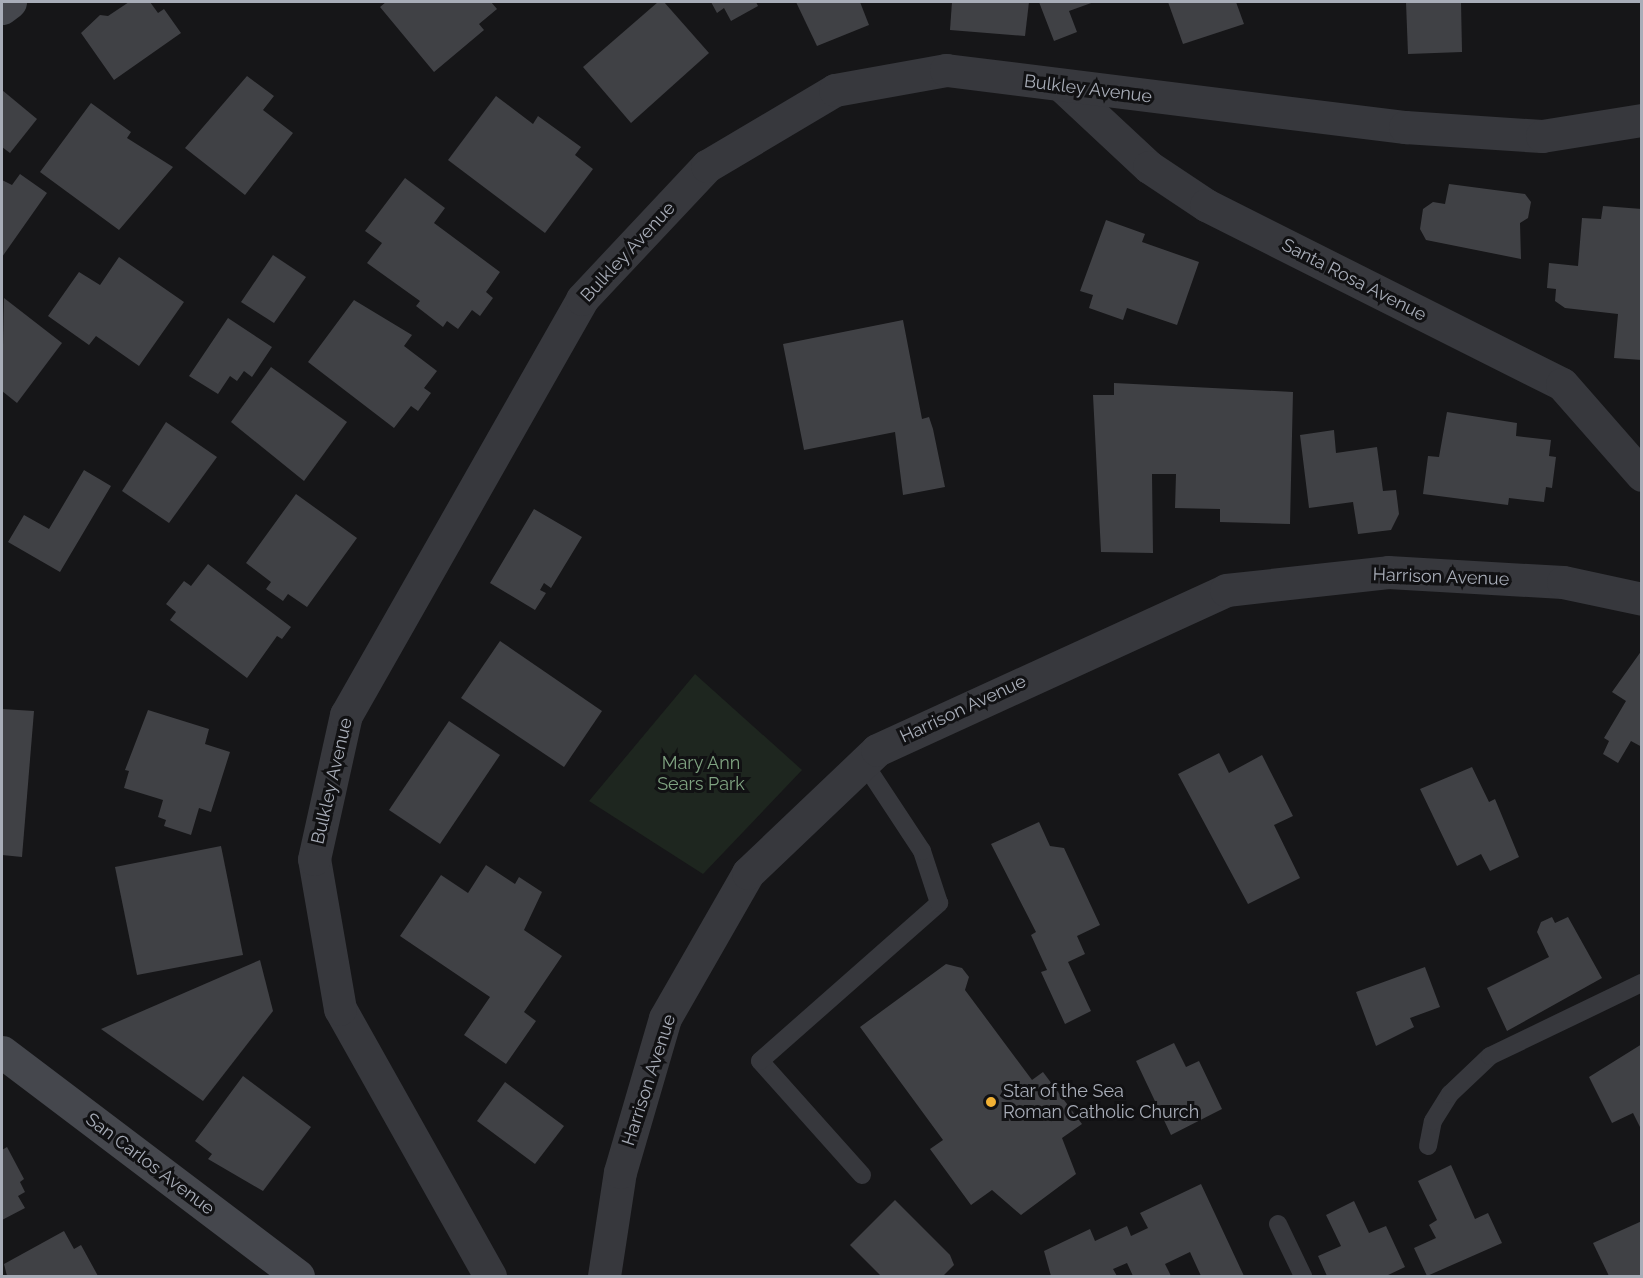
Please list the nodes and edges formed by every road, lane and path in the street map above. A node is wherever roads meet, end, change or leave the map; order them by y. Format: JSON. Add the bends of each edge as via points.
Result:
{"nodes":[{"id":1,"x":10,"y":2,"type":"edge"},
{"id":2,"x":2,"y":8,"type":"edge"},
{"id":3,"x":1062,"y":86,"type":"junction"},
{"id":4,"x":1641,"y":120,"type":"edge"},
{"id":5,"x":1641,"y":475,"type":"edge"},
{"id":6,"x":1641,"y":599,"type":"edge"},
{"id":7,"x":864,"y":763,"type":"junction"},
{"id":8,"x":1641,"y":983,"type":"edge"},
{"id":9,"x":2,"y":1052,"type":"edge"},
{"id":10,"x":1428,"y":1146,"type":"dead end"},
{"id":11,"x":862,"y":1175,"type":"dead end"},
{"id":12,"x":1278,"y":1224,"type":"dead end"},
{"id":13,"x":298,"y":1276,"type":"edge"},
{"id":14,"x":490,"y":1276,"type":"edge"},
{"id":15,"x":604,"y":1276,"type":"edge"},
{"id":16,"x":1303,"y":1276,"type":"edge"}],
"edges":[{"from":1,"to":2,"type":"street"},
{"from":3,"to":4,"type":"street","name":"Bulkley Avenue","via":[[1405,127],[1542,136]]},
{"from":3,"to":5,"type":"street","name":"Santa Rosa Avenue","via":[[1149,167],[1206,205],[1562,384]]},
{"from":3,"to":14,"type":"street","name":"Bulkley Avenue","via":[[946,70],[835,90],[707,166],[582,299],[346,715],[314,859],[340,1009]]},
{"from":6,"to":7,"type":"street","name":"Harrison Avenue","via":[[1563,582],[1388,572],[1226,590],[877,750]]},
{"from":7,"to":11,"type":"lane","via":[[922,851],[939,903],[760,1061]]},
{"from":7,"to":15,"type":"street","name":"Harrison Avenue","via":[[748,873],[665,1018],[620,1172]]},
{"from":8,"to":10,"type":"lane","via":[[1490,1056],[1450,1094],[1432,1121]]},
{"from":9,"to":13,"type":"street","name":"San Carlos Avenue"},
{"from":12,"to":16,"type":"lane"}]}
